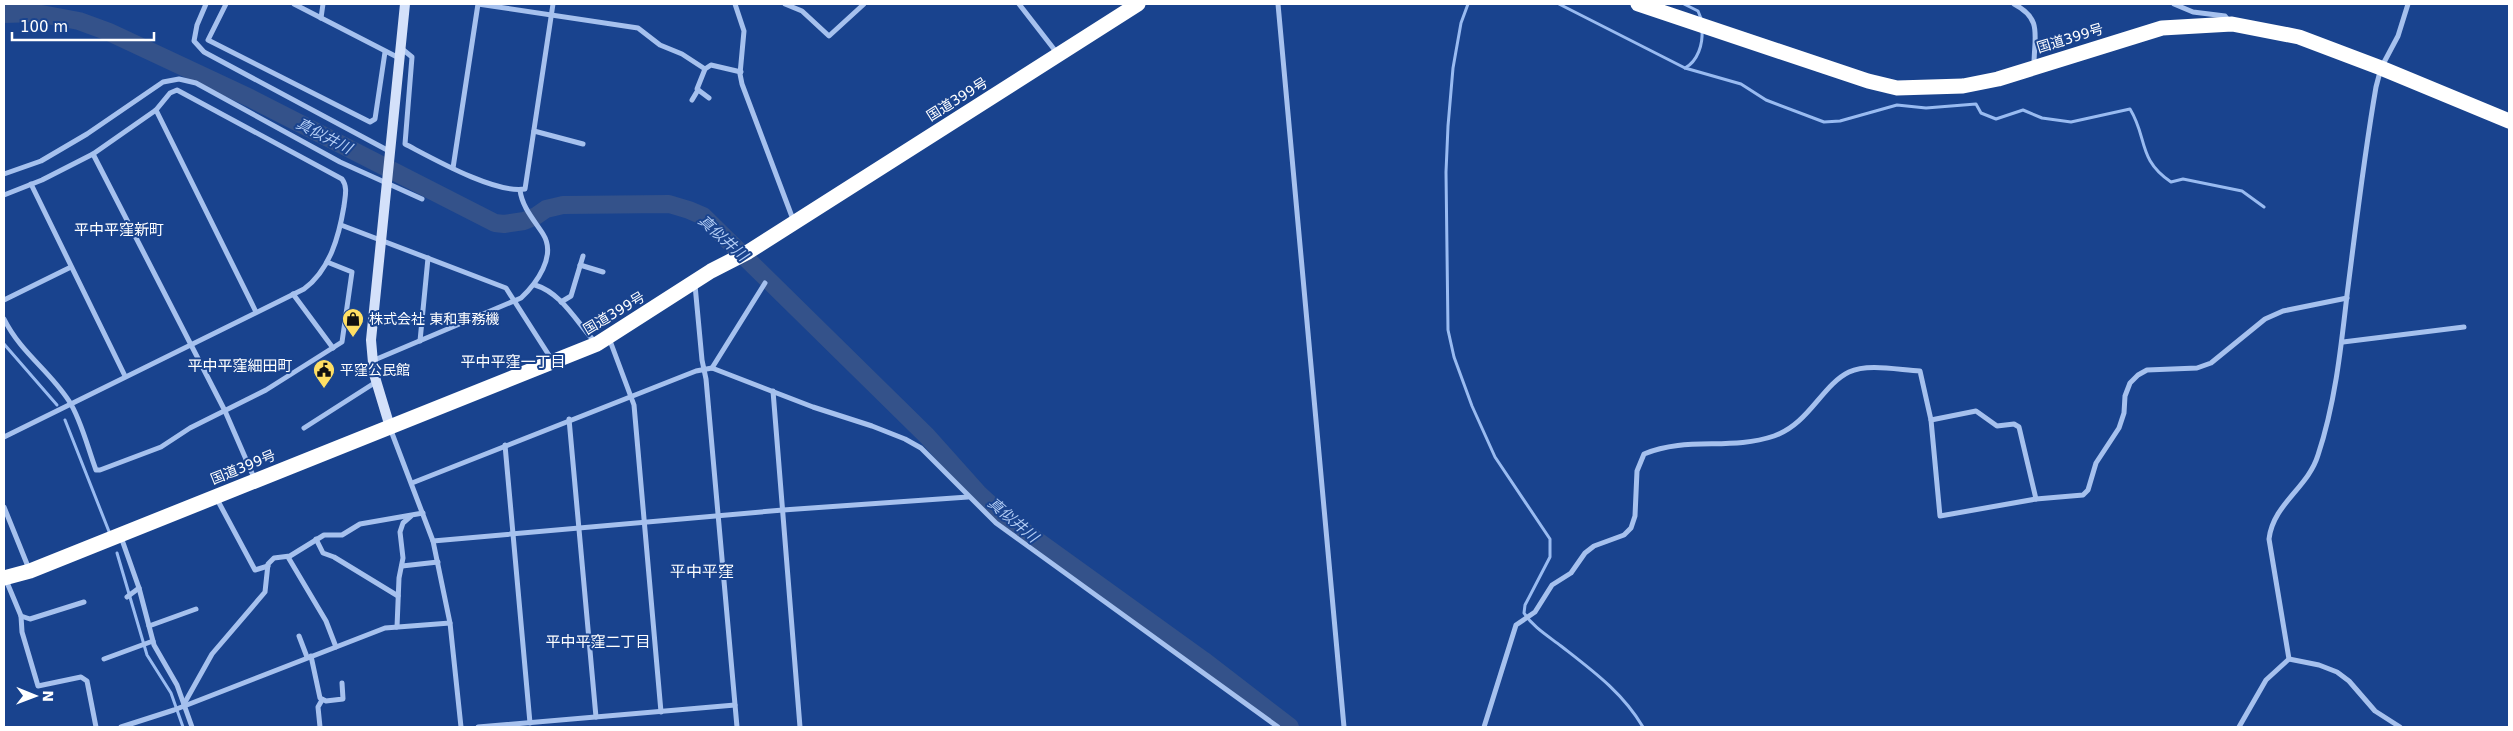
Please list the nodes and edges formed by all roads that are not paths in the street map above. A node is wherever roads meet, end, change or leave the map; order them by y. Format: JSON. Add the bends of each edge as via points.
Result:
{"nodes":[{"id":1,"x":206,"y":4,"type":"edge"},
{"id":2,"x":226,"y":4,"type":"edge"},
{"id":3,"x":294,"y":4,"type":"edge"},
{"id":4,"x":323,"y":4,"type":"edge"},
{"id":5,"x":405,"y":4,"type":"edge"},
{"id":6,"x":478,"y":4,"type":"edge"},
{"id":7,"x":553,"y":4,"type":"edge"},
{"id":8,"x":735,"y":4,"type":"edge"},
{"id":9,"x":785,"y":4,"type":"edge"},
{"id":10,"x":864,"y":4,"type":"edge"},
{"id":11,"x":1020,"y":4,"type":"edge"},
{"id":12,"x":1138,"y":4,"type":"edge"},
{"id":13,"x":1278,"y":4,"type":"edge"},
{"id":14,"x":1638,"y":4,"type":"edge"},
{"id":15,"x":2014,"y":4,"type":"edge"},
{"id":16,"x":2174,"y":4,"type":"edge"},
{"id":17,"x":2408,"y":4,"type":"edge"},
{"id":18,"x":551,"y":16,"type":"junction"},
{"id":19,"x":321,"y":18,"type":"junction"},
{"id":20,"x":2232,"y":24,"type":"junction"},
{"id":21,"x":385,"y":52,"type":"junction"},
{"id":22,"x":400,"y":53,"type":"junction"},
{"id":23,"x":1058,"y":54,"type":"junction"},
{"id":24,"x":2034,"y":67,"type":"junction"},
{"id":25,"x":2381,"y":68,"type":"junction"},
{"id":26,"x":705,"y":69,"type":"junction"},
{"id":27,"x":741,"y":72,"type":"junction"},
{"id":28,"x":698,"y":90,"type":"junction"},
{"id":29,"x":709,"y":98,"type":"dead end"},
{"id":30,"x":692,"y":100,"type":"dead end"},
{"id":31,"x":156,"y":110,"type":"junction"},
{"id":32,"x":2509,"y":122,"type":"edge"},
{"id":33,"x":534,"y":131,"type":"junction"},
{"id":34,"x":583,"y":144,"type":"dead end"},
{"id":35,"x":389,"y":151,"type":"junction"},
{"id":36,"x":93,"y":154,"type":"junction"},
{"id":37,"x":453,"y":168,"type":"junction"},
{"id":38,"x":4,"y":174,"type":"edge"},
{"id":39,"x":386,"y":181,"type":"junction"},
{"id":40,"x":31,"y":184,"type":"junction"},
{"id":41,"x":520,"y":190,"type":"junction"},
{"id":42,"x":4,"y":195,"type":"edge"},
{"id":43,"x":422,"y":199,"type":"dead end"},
{"id":44,"x":794,"y":223,"type":"junction"},
{"id":45,"x":341,"y":225,"type":"junction"},
{"id":46,"x":381,"y":239,"type":"junction"},
{"id":47,"x":582,"y":256,"type":"dead end"},
{"id":48,"x":428,"y":258,"type":"junction"},
{"id":49,"x":327,"y":262,"type":"junction"},
{"id":50,"x":580,"y":266,"type":"junction"},
{"id":51,"x":71,"y":267,"type":"junction"},
{"id":52,"x":603,"y":272,"type":"dead end"},
{"id":53,"x":694,"y":282,"type":"junction"},
{"id":54,"x":765,"y":283,"type":"dead end"},
{"id":55,"x":535,"y":284,"type":"junction"},
{"id":56,"x":293,"y":294,"type":"junction"},
{"id":57,"x":2347,"y":298,"type":"junction"},
{"id":58,"x":4,"y":300,"type":"edge"},
{"id":59,"x":514,"y":301,"type":"junction"},
{"id":60,"x":561,"y":302,"type":"junction"},
{"id":61,"x":256,"y":312,"type":"junction"},
{"id":62,"x":4,"y":319,"type":"edge"},
{"id":63,"x":2464,"y":326,"type":"dead end"},
{"id":64,"x":420,"y":341,"type":"junction"},
{"id":65,"x":603,"y":341,"type":"junction"},
{"id":66,"x":2343,"y":342,"type":"junction"},
{"id":67,"x":190,"y":345,"type":"junction"},
{"id":68,"x":333,"y":348,"type":"junction"},
{"id":69,"x":372,"y":361,"type":"junction"},
{"id":70,"x":553,"y":361,"type":"junction"},
{"id":71,"x":704,"y":368,"type":"junction"},
{"id":72,"x":712,"y":368,"type":"junction"},
{"id":73,"x":125,"y":376,"type":"junction"},
{"id":74,"x":376,"y":382,"type":"junction"},
{"id":75,"x":773,"y":391,"type":"junction"},
{"id":76,"x":632,"y":396,"type":"junction"},
{"id":77,"x":71,"y":403,"type":"junction"},
{"id":78,"x":226,"y":411,"type":"junction"},
{"id":79,"x":569,"y":419,"type":"junction"},
{"id":80,"x":1931,"y":420,"type":"junction"},
{"id":81,"x":390,"y":427,"type":"junction"},
{"id":82,"x":304,"y":428,"type":"dead end"},
{"id":83,"x":4,"y":437,"type":"edge"},
{"id":84,"x":505,"y":445,"type":"junction"},
{"id":85,"x":254,"y":480,"type":"junction"},
{"id":86,"x":412,"y":483,"type":"junction"},
{"id":87,"x":968,"y":497,"type":"junction"},
{"id":88,"x":2036,"y":499,"type":"junction"},
{"id":89,"x":218,"y":501,"type":"dead end"},
{"id":90,"x":4,"y":507,"type":"edge"},
{"id":91,"x":783,"y":510,"type":"junction"},
{"id":92,"x":423,"y":513,"type":"junction"},
{"id":93,"x":411,"y":516,"type":"junction"},
{"id":94,"x":718,"y":516,"type":"junction"},
{"id":95,"x":644,"y":522,"type":"junction"},
{"id":96,"x":580,"y":528,"type":"junction"},
{"id":97,"x":120,"y":534,"type":"junction"},
{"id":98,"x":514,"y":534,"type":"junction"},
{"id":99,"x":316,"y":539,"type":"junction"},
{"id":100,"x":433,"y":541,"type":"junction"},
{"id":101,"x":288,"y":557,"type":"junction"},
{"id":102,"x":438,"y":562,"type":"junction"},
{"id":103,"x":268,"y":566,"type":"junction"},
{"id":104,"x":402,"y":566,"type":"junction"},
{"id":105,"x":30,"y":572,"type":"junction"},
{"id":106,"x":4,"y":578,"type":"edge"},
{"id":107,"x":139,"y":588,"type":"junction"},
{"id":108,"x":398,"y":596,"type":"junction"},
{"id":109,"x":127,"y":597,"type":"dead end"},
{"id":110,"x":84,"y":602,"type":"dead end"},
{"id":111,"x":196,"y":609,"type":"dead end"},
{"id":112,"x":21,"y":616,"type":"junction"},
{"id":113,"x":450,"y":622,"type":"junction"},
{"id":114,"x":149,"y":626,"type":"junction"},
{"id":115,"x":397,"y":627,"type":"junction"},
{"id":116,"x":298,"y":636,"type":"dead end"},
{"id":117,"x":153,"y":642,"type":"junction"},
{"id":118,"x":336,"y":647,"type":"junction"},
{"id":119,"x":309,"y":657,"type":"junction"},
{"id":120,"x":104,"y":659,"type":"dead end"},
{"id":121,"x":2289,"y":659,"type":"junction"},
{"id":122,"x":342,"y":683,"type":"dead end"},
{"id":123,"x":322,"y":700,"type":"junction"},
{"id":124,"x":184,"y":704,"type":"junction"},
{"id":125,"x":735,"y":706,"type":"junction"},
{"id":126,"x":661,"y":712,"type":"junction"},
{"id":127,"x":596,"y":717,"type":"junction"},
{"id":128,"x":530,"y":723,"type":"junction"},
{"id":129,"x":96,"y":727,"type":"edge"},
{"id":130,"x":120,"y":727,"type":"edge"},
{"id":131,"x":192,"y":727,"type":"edge"},
{"id":132,"x":320,"y":727,"type":"edge"},
{"id":133,"x":461,"y":727,"type":"edge"},
{"id":134,"x":478,"y":727,"type":"edge"},
{"id":135,"x":737,"y":727,"type":"edge"},
{"id":136,"x":800,"y":727,"type":"edge"},
{"id":137,"x":1278,"y":727,"type":"edge"},
{"id":138,"x":1344,"y":727,"type":"edge"},
{"id":139,"x":1484,"y":727,"type":"edge"},
{"id":140,"x":2239,"y":727,"type":"edge"},
{"id":141,"x":2400,"y":727,"type":"edge"}],
"edges":[{"from":1,"to":35,"type":"street","via":[[194,41],[204,52]]},
{"from":2,"to":21,"type":"street","via":[[208,40],[370,122],[375,119]]},
{"from":3,"to":19,"type":"street"},
{"from":4,"to":19,"type":"street"},
{"from":5,"to":22,"type":"street"},
{"from":6,"to":18,"type":"street"},
{"from":6,"to":37,"type":"street"},
{"from":7,"to":18,"type":"street"},
{"from":8,"to":27,"type":"street","via":[[744,31]]},
{"from":9,"to":10,"type":"street","via":[[802,11],[828,36]]},
{"from":11,"to":23,"type":"street"},
{"from":12,"to":23,"type":"highway","name":"国道399号"},
{"from":13,"to":138,"type":"street"},
{"from":14,"to":24,"type":"highway","name":"国道399号","via":[[1868,82],[1897,88],[1963,86]]},
{"from":15,"to":24,"type":"street","via":[[2032,17],[2035,24]]},
{"from":16,"to":20,"type":"street","via":[[2193,12],[2225,16]]},
{"from":17,"to":25,"type":"street","via":[[2398,36]]},
{"from":18,"to":26,"type":"street","via":[[638,28],[660,45],[686,56]]},
{"from":18,"to":33,"type":"street"},
{"from":19,"to":21,"type":"street"},
{"from":20,"to":24,"type":"highway","name":"国道399号","via":[[2162,28]]},
{"from":20,"to":25,"type":"highway","name":"国道399号","via":[[2299,37]]},
{"from":21,"to":22,"type":"street"},
{"from":22,"to":35,"type":"street"},
{"from":22,"to":37,"type":"street","via":[[412,57],[405,144]]},
{"from":23,"to":44,"type":"highway","name":"国道399号"},
{"from":25,"to":32,"type":"highway","name":"国道399号"},
{"from":25,"to":57,"type":"street","via":[[2369,127]]},
{"from":26,"to":27,"type":"street","via":[[711,65]]},
{"from":26,"to":28,"type":"street"},
{"from":27,"to":44,"type":"street","via":[[746,96]]},
{"from":28,"to":29,"type":"street"},
{"from":28,"to":30,"type":"street"},
{"from":31,"to":36,"type":"street"},
{"from":31,"to":45,"type":"street","via":[[170,93],[177,90],[342,179],[346,191]]},
{"from":31,"to":61,"type":"street"},
{"from":33,"to":34,"type":"street"},
{"from":33,"to":41,"type":"street","via":[[526,184]]},
{"from":35,"to":39,"type":"street"},
{"from":36,"to":40,"type":"street"},
{"from":36,"to":67,"type":"street"},
{"from":37,"to":41,"type":"street","via":[[490,183]]},
{"from":38,"to":39,"type":"street","via":[[41,161],[121,113],[163,82],[179,79],[196,84],[340,162]]},
{"from":39,"to":43,"type":"street"},
{"from":39,"to":46,"type":"street"},
{"from":40,"to":42,"type":"street"},
{"from":40,"to":51,"type":"street"},
{"from":41,"to":55,"type":"street","via":[[528,211],[544,235],[547,249],[543,269]]},
{"from":44,"to":53,"type":"highway","name":"国道399号"},
{"from":45,"to":46,"type":"street"},
{"from":45,"to":49,"type":"street"},
{"from":46,"to":48,"type":"street"},
{"from":46,"to":69,"type":"street","via":[[371,328]]},
{"from":47,"to":50,"type":"street"},
{"from":48,"to":59,"type":"street","via":[[506,288]]},
{"from":48,"to":64,"type":"street"},
{"from":49,"to":56,"type":"street","via":[[314,282]]},
{"from":49,"to":68,"type":"street","via":[[352,272],[342,342]]},
{"from":50,"to":52,"type":"street"},
{"from":50,"to":60,"type":"street","via":[[571,296]]},
{"from":51,"to":58,"type":"street"},
{"from":51,"to":73,"type":"street"},
{"from":53,"to":65,"type":"highway","name":"国道399号"},
{"from":53,"to":71,"type":"street"},
{"from":54,"to":72,"type":"street"},
{"from":55,"to":59,"type":"street"},
{"from":55,"to":60,"type":"street"},
{"from":56,"to":61,"type":"street"},
{"from":56,"to":68,"type":"street"},
{"from":57,"to":66,"type":"street"},
{"from":57,"to":88,"type":"street","via":[[2283,311],[2265,319],[2211,363],[2197,368],[2148,370],[2138,375],[2130,383],[2120,428],[2096,463],[2088,490],[2077,497]]},
{"from":59,"to":64,"type":"street"},
{"from":59,"to":70,"type":"street"},
{"from":60,"to":65,"type":"street"},
{"from":61,"to":67,"type":"street"},
{"from":62,"to":77,"type":"street","via":[[17,343]]},
{"from":63,"to":66,"type":"street"},
{"from":64,"to":69,"type":"street"},
{"from":65,"to":70,"type":"highway","name":"国道399号"},
{"from":65,"to":76,"type":"street"},
{"from":66,"to":121,"type":"street","via":[[2318,456],[2304,482],[2275,515],[2270,526],[2269,539]]},
{"from":67,"to":73,"type":"street"},
{"from":67,"to":78,"type":"street"},
{"from":68,"to":78,"type":"street"},
{"from":69,"to":74,"type":"street"},
{"from":70,"to":81,"type":"highway","name":"国道399号"},
{"from":71,"to":72,"type":"street"},
{"from":71,"to":76,"type":"street"},
{"from":71,"to":94,"type":"street"},
{"from":72,"to":75,"type":"street"},
{"from":73,"to":77,"type":"street"},
{"from":74,"to":81,"type":"street"},
{"from":74,"to":82,"type":"street"},
{"from":75,"to":87,"type":"street","via":[[905,439],[921,448]]},
{"from":75,"to":91,"type":"street"},
{"from":76,"to":79,"type":"street"},
{"from":76,"to":95,"type":"street"},
{"from":77,"to":78,"type":"street","via":[[96,470],[161,447],[190,428]]},
{"from":77,"to":83,"type":"street"},
{"from":78,"to":85,"type":"street"},
{"from":79,"to":84,"type":"street"},
{"from":79,"to":96,"type":"street"},
{"from":80,"to":88,"type":"street","via":[[1976,411],[1997,426],[2014,424],[2019,427]]},
{"from":80,"to":88,"type":"street","via":[[1940,516]]},
{"from":80,"to":139,"type":"street","via":[[1920,371],[1862,368],[1848,372],[1798,423],[1776,435],[1735,445],[1686,443],[1644,454],[1637,471],[1635,516],[1631,528],[1624,535],[1594,546],[1585,553],[1571,573],[1552,585],[1530,616],[1516,625]]},
{"from":81,"to":85,"type":"highway","name":"国道399号"},
{"from":81,"to":86,"type":"street"},
{"from":84,"to":86,"type":"street"},
{"from":84,"to":98,"type":"street"},
{"from":85,"to":97,"type":"highway","name":"国道399号"},
{"from":86,"to":92,"type":"street"},
{"from":87,"to":91,"type":"street"},
{"from":87,"to":137,"type":"street","via":[[996,523]]},
{"from":89,"to":103,"type":"street","via":[[255,570]]},
{"from":90,"to":105,"type":"street"},
{"from":91,"to":94,"type":"street"},
{"from":91,"to":136,"type":"street"},
{"from":92,"to":93,"type":"street"},
{"from":92,"to":100,"type":"street"},
{"from":93,"to":99,"type":"street","via":[[360,524],[342,535],[326,534]]},
{"from":93,"to":104,"type":"street","via":[[403,523],[400,532]]},
{"from":94,"to":95,"type":"street"},
{"from":94,"to":125,"type":"street"},
{"from":95,"to":96,"type":"street"},
{"from":95,"to":126,"type":"street"},
{"from":96,"to":98,"type":"street"},
{"from":96,"to":127,"type":"street"},
{"from":97,"to":105,"type":"highway","name":"国道399号"},
{"from":97,"to":107,"type":"street"},
{"from":98,"to":100,"type":"street"},
{"from":98,"to":128,"type":"street"},
{"from":99,"to":101,"type":"street"},
{"from":99,"to":108,"type":"street","via":[[322,553]]},
{"from":100,"to":102,"type":"street"},
{"from":101,"to":103,"type":"street","via":[[274,558]]},
{"from":101,"to":118,"type":"street","via":[[326,621]]},
{"from":102,"to":104,"type":"street"},
{"from":102,"to":113,"type":"street"},
{"from":103,"to":124,"type":"street","via":[[265,592],[212,654]]},
{"from":104,"to":108,"type":"street"},
{"from":105,"to":106,"type":"highway","name":"国道399号"},
{"from":106,"to":112,"type":"street"},
{"from":107,"to":109,"type":"street"},
{"from":107,"to":114,"type":"street"},
{"from":108,"to":115,"type":"street"},
{"from":110,"to":112,"type":"street","via":[[30,619]]},
{"from":111,"to":114,"type":"street"},
{"from":112,"to":129,"type":"street","via":[[22,632],[38,686],[81,677],[88,681]]},
{"from":113,"to":115,"type":"street"},
{"from":113,"to":133,"type":"street"},
{"from":114,"to":117,"type":"street"},
{"from":115,"to":118,"type":"street","via":[[385,628]]},
{"from":116,"to":119,"type":"street"},
{"from":117,"to":120,"type":"street"},
{"from":117,"to":124,"type":"street"},
{"from":118,"to":119,"type":"street"},
{"from":119,"to":123,"type":"street"},
{"from":119,"to":124,"type":"street"},
{"from":121,"to":140,"type":"street","via":[[2266,680]]},
{"from":121,"to":141,"type":"street","via":[[2337,672],[2375,711]]},
{"from":122,"to":123,"type":"street","via":[[343,699]]},
{"from":123,"to":132,"type":"street","via":[[318,707]]},
{"from":124,"to":130,"type":"street"},
{"from":124,"to":131,"type":"street"},
{"from":125,"to":126,"type":"street"},
{"from":125,"to":135,"type":"street"},
{"from":126,"to":127,"type":"street"},
{"from":127,"to":128,"type":"street"},
{"from":128,"to":134,"type":"street"}]}
